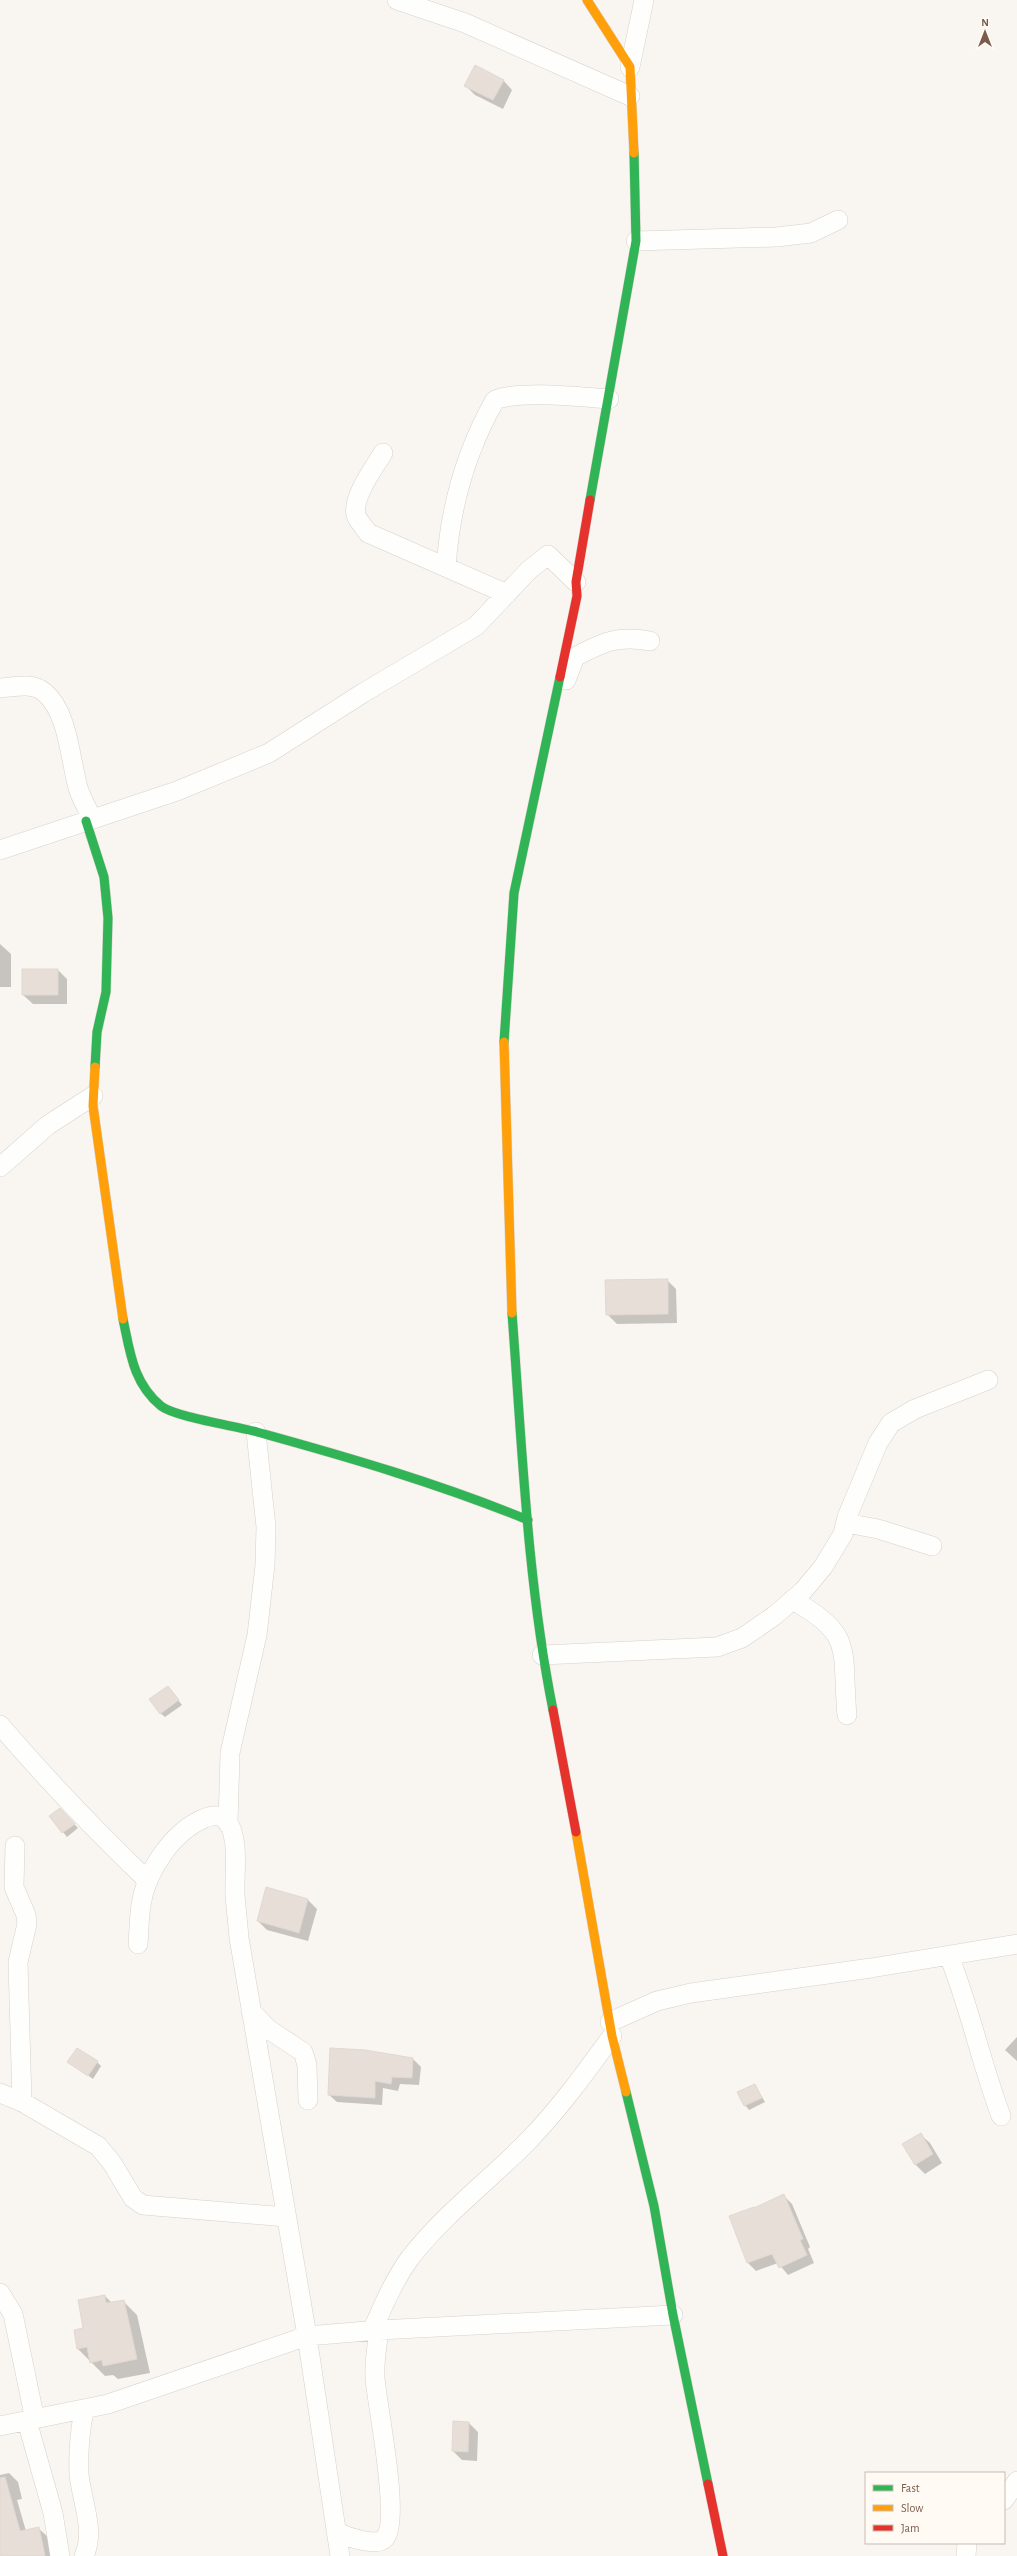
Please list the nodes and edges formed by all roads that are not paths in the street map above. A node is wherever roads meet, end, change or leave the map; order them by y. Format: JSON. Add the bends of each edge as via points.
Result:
{"nodes":[{"id":1,"x":397,"y":0,"type":"edge"},
{"id":2,"x":587,"y":0,"type":"edge"},
{"id":3,"x":644,"y":0,"type":"edge"},
{"id":4,"x":630,"y":67,"type":"junction"},
{"id":5,"x":630,"y":96,"type":"junction"},
{"id":6,"x":838,"y":220,"type":"dead end"},
{"id":7,"x":636,"y":242,"type":"junction"},
{"id":8,"x":609,"y":399,"type":"junction"},
{"id":9,"x":383,"y":453,"type":"dead end"},
{"id":10,"x":446,"y":567,"type":"junction"},
{"id":11,"x":576,"y":582,"type":"junction"},
{"id":12,"x":507,"y":594,"type":"junction"},
{"id":13,"x":650,"y":641,"type":"dead end"},
{"id":14,"x":0,"y":688,"type":"edge"},
{"id":15,"x":553,"y":714,"type":"junction"},
{"id":16,"x":89,"y":820,"type":"junction"},
{"id":17,"x":0,"y":850,"type":"edge"},
{"id":18,"x":94,"y":1096,"type":"junction"},
{"id":19,"x":0,"y":1167,"type":"edge"},
{"id":20,"x":988,"y":1380,"type":"dead end"},
{"id":21,"x":256,"y":1432,"type":"junction"},
{"id":22,"x":528,"y":1520,"type":"junction"},
{"id":23,"x":846,"y":1523,"type":"junction"},
{"id":24,"x":932,"y":1546,"type":"dead end"},
{"id":25,"x":792,"y":1600,"type":"junction"},
{"id":26,"x":542,"y":1655,"type":"junction"},
{"id":27,"x":847,"y":1715,"type":"dead end"},
{"id":28,"x":1,"y":1727,"type":"edge"},
{"id":29,"x":228,"y":1824,"type":"junction"},
{"id":30,"x":15,"y":1846,"type":"dead end"},
{"id":31,"x":148,"y":1881,"type":"junction"},
{"id":32,"x":138,"y":1944,"type":"dead end"},
{"id":33,"x":1017,"y":1944,"type":"edge"},
{"id":34,"x":949,"y":1956,"type":"junction"},
{"id":35,"x":251,"y":2011,"type":"junction"},
{"id":36,"x":611,"y":2029,"type":"junction"},
{"id":37,"x":0,"y":2093,"type":"edge"},
{"id":38,"x":308,"y":2100,"type":"dead end"},
{"id":39,"x":22,"y":2102,"type":"junction"},
{"id":40,"x":1001,"y":2116,"type":"dead end"},
{"id":41,"x":286,"y":2217,"type":"junction"},
{"id":42,"x":0,"y":2293,"type":"edge"},
{"id":43,"x":672,"y":2315,"type":"junction"},
{"id":44,"x":376,"y":2330,"type":"junction"},
{"id":45,"x":307,"y":2336,"type":"junction"},
{"id":46,"x":84,"y":2410,"type":"junction"},
{"id":47,"x":31,"y":2420,"type":"junction"},
{"id":48,"x":0,"y":2426,"type":"edge"},
{"id":49,"x":1017,"y":2481,"type":"edge"},
{"id":50,"x":1005,"y":2499,"type":"edge"},
{"id":51,"x":336,"y":2532,"type":"junction"},
{"id":52,"x":967,"y":2544,"type":"edge"},
{"id":53,"x":60,"y":2556,"type":"edge"},
{"id":54,"x":84,"y":2556,"type":"edge"},
{"id":55,"x":340,"y":2556,"type":"edge"},
{"id":56,"x":723,"y":2556,"type":"edge"},
{"id":57,"x":966,"y":2556,"type":"edge"}],
"edges":[{"from":1,"to":5,"type":"street","via":[[465,23]]},
{"from":2,"to":4,"type":"street"},
{"from":3,"to":4,"type":"street"},
{"from":4,"to":5,"type":"street"},
{"from":5,"to":7,"type":"street","via":[[636,177]]},
{"from":6,"to":7,"type":"street","via":[[811,233],[777,237]]},
{"from":7,"to":8,"type":"street"},
{"from":8,"to":10,"type":"street","via":[[525,396],[503,397],[496,400],[465,469],[455,501],[448,536]]},
{"from":8,"to":11,"type":"street"},
{"from":9,"to":10,"type":"street","via":[[361,492],[356,506],[356,516],[368,533]]},
{"from":10,"to":12,"type":"street"},
{"from":11,"to":12,"type":"street","via":[[548,555]]},
{"from":11,"to":15,"type":"street","via":[[577,596]]},
{"from":12,"to":16,"type":"street","via":[[476,626],[363,692],[269,753],[177,791]]},
{"from":13,"to":15,"type":"street","via":[[630,637],[611,640],[575,657]]},
{"from":14,"to":16,"type":"street","via":[[27,685],[43,691],[54,702],[62,721]]},
{"from":15,"to":22,"type":"street","via":[[514,893],[504,1028],[508,1279]]},
{"from":16,"to":17,"type":"street"},
{"from":16,"to":18,"type":"street","via":[[104,877],[108,918],[106,992],[97,1032]]},
{"from":18,"to":19,"type":"street","via":[[48,1124]]},
{"from":18,"to":21,"type":"street","via":[[93,1106],[119,1298],[133,1366],[144,1390],[162,1406],[188,1416]]},
{"from":20,"to":23,"type":"street","via":[[915,1409],[891,1423],[878,1443]]},
{"from":21,"to":22,"type":"street","via":[[469,1496]]},
{"from":21,"to":29,"type":"street","via":[[266,1527],[265,1565],[257,1635],[230,1753]]},
{"from":22,"to":26,"type":"street"},
{"from":23,"to":24,"type":"street","via":[[878,1529]]},
{"from":23,"to":25,"type":"street","via":[[843,1534],[824,1567]]},
{"from":25,"to":26,"type":"street","via":[[742,1638],[718,1647]]},
{"from":25,"to":27,"type":"street","via":[[819,1614],[837,1634],[842,1646]]},
{"from":26,"to":36,"type":"street"},
{"from":28,"to":31,"type":"street","via":[[93,1828]]},
{"from":29,"to":31,"type":"street","via":[[219,1816],[212,1815],[198,1821],[166,1850]]},
{"from":29,"to":35,"type":"street","via":[[235,1851],[235,1896],[239,1938]]},
{"from":30,"to":39,"type":"street","via":[[14,1887],[26,1915],[27,1924],[20,1952],[18,1977]]},
{"from":31,"to":32,"type":"street","via":[[141,1904]]},
{"from":33,"to":34,"type":"street"},
{"from":34,"to":36,"type":"street","via":[[657,2001]]},
{"from":34,"to":40,"type":"street","via":[[965,1995],[986,2075]]},
{"from":35,"to":38,"type":"street","via":[[268,2029],[303,2052],[307,2065]]},
{"from":35,"to":41,"type":"street"},
{"from":36,"to":43,"type":"street","via":[[654,2206]]},
{"from":36,"to":44,"type":"street","via":[[578,2083],[529,2140],[442,2223],[410,2259],[388,2295]]},
{"from":37,"to":39,"type":"street"},
{"from":39,"to":41,"type":"street","via":[[98,2146],[112,2163],[133,2198],[143,2204]]},
{"from":41,"to":45,"type":"street"},
{"from":42,"to":47,"type":"street","via":[[13,2314]]},
{"from":43,"to":44,"type":"street"},
{"from":43,"to":56,"type":"street"},
{"from":44,"to":45,"type":"street"},
{"from":44,"to":51,"type":"street","via":[[375,2378],[385,2434],[389,2497],[388,2531],[385,2538],[380,2541],[353,2538]]},
{"from":45,"to":46,"type":"street","via":[[220,2364],[163,2387]]},
{"from":45,"to":51,"type":"street"},
{"from":46,"to":47,"type":"street"},
{"from":46,"to":54,"type":"street","via":[[79,2475],[87,2519],[88,2538]]},
{"from":47,"to":48,"type":"street"},
{"from":47,"to":53,"type":"street","via":[[53,2513]]},
{"from":49,"to":50,"type":"street"},
{"from":51,"to":55,"type":"street"},
{"from":52,"to":57,"type":"street"}]}
